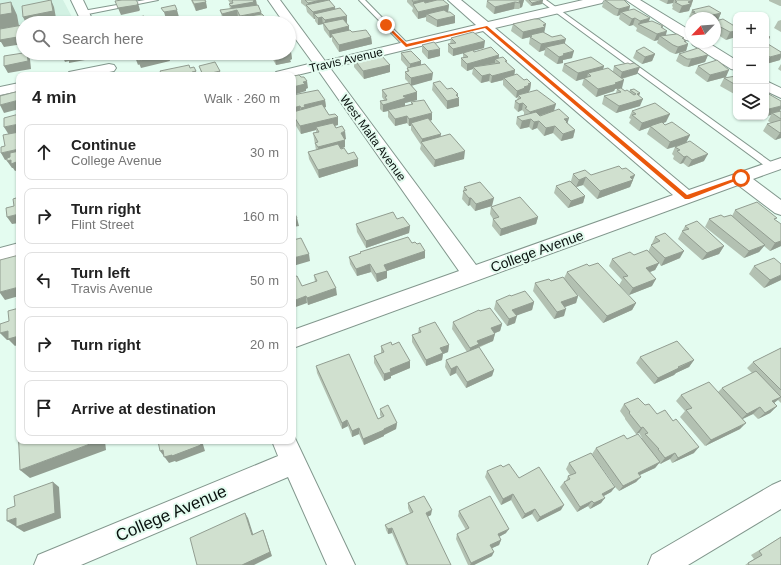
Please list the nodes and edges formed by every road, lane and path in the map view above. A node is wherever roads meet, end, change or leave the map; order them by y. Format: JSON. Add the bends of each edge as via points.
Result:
{"nodes":[{"id":1,"x":77,"y":0,"type":"edge"},
{"id":2,"x":155,"y":0,"type":"edge"},
{"id":3,"x":274,"y":0,"type":"edge"},
{"id":4,"x":362,"y":0,"type":"edge"},
{"id":5,"x":454,"y":0,"type":"edge"},
{"id":6,"x":542,"y":0,"type":"edge"},
{"id":7,"x":598,"y":0,"type":"edge"},
{"id":8,"x":632,"y":0,"type":"edge"},
{"id":9,"x":556,"y":10,"type":"junction"},
{"id":10,"x":85,"y":16,"type":"edge"},
{"id":11,"x":94,"y":16,"type":"edge"},
{"id":12,"x":285,"y":16,"type":"edge"},
{"id":13,"x":486,"y":27,"type":"junction"},
{"id":14,"x":296,"y":31,"type":"edge"},
{"id":15,"x":685,"y":33,"type":"edge"},
{"id":16,"x":406,"y":46,"type":"junction"},
{"id":17,"x":708,"y":48,"type":"edge"},
{"id":18,"x":733,"y":64,"type":"edge"},
{"id":19,"x":321,"y":66,"type":"junction"},
{"id":20,"x":108,"y":67,"type":"edge"},
{"id":21,"x":87,"y":72,"type":"edge"},
{"id":22,"x":295,"y":72,"type":"edge"},
{"id":23,"x":769,"y":87,"type":"edge"},
{"id":24,"x":16,"y":88,"type":"edge"},
{"id":25,"x":0,"y":91,"type":"edge"},
{"id":26,"x":781,"y":94,"type":"edge"},
{"id":27,"x":777,"y":165,"type":"edge"},
{"id":28,"x":741,"y":178,"type":"junction"},
{"id":29,"x":687,"y":198,"type":"junction"},
{"id":30,"x":781,"y":209,"type":"edge"},
{"id":31,"x":16,"y":251,"type":"edge"},
{"id":32,"x":0,"y":255,"type":"edge"},
{"id":33,"x":472,"y":275,"type":"junction"},
{"id":34,"x":296,"y":338,"type":"edge"},
{"id":35,"x":289,"y":451,"type":"edge"},
{"id":36,"x":781,"y":494,"type":"edge"},
{"id":37,"x":48,"y":565,"type":"edge"},
{"id":38,"x":341,"y":565,"type":"edge"},
{"id":39,"x":662,"y":565,"type":"edge"}],
"edges":[{"from":1,"to":10,"type":"street"},
{"from":2,"to":11,"type":"lane"},
{"from":3,"to":12,"type":"street","name":"West Malta Avenue"},
{"from":4,"to":16,"type":"lane"},
{"from":5,"to":13,"type":"street"},
{"from":6,"to":9,"type":"lane"},
{"from":7,"to":9,"type":"street","name":"Travis Avenue"},
{"from":8,"to":15,"type":"street"},
{"from":9,"to":13,"type":"street","name":"Travis Avenue"},
{"from":9,"to":27,"type":"lane"},
{"from":13,"to":16,"type":"street","name":"Travis Avenue"},
{"from":13,"to":29,"type":"street"},
{"from":14,"to":19,"type":"street","name":"West Malta Avenue"},
{"from":16,"to":19,"type":"street","name":"Travis Avenue"},
{"from":17,"to":18,"type":"street"},
{"from":19,"to":22,"type":"street","name":"Travis Avenue"},
{"from":19,"to":33,"type":"street","name":"West Malta Avenue"},
{"from":20,"to":21,"type":"street"},
{"from":23,"to":26,"type":"street"},
{"from":24,"to":25,"type":"street"},
{"from":27,"to":28,"type":"street","name":"College Avenue"},
{"from":28,"to":29,"type":"street","name":"College Avenue"},
{"from":28,"to":30,"type":"street"},
{"from":29,"to":33,"type":"street","name":"College Avenue"},
{"from":31,"to":32,"type":"street"},
{"from":33,"to":34,"type":"street","name":"College Avenue"},
{"from":35,"to":37,"type":"street","name":"College Avenue"},
{"from":35,"to":38,"type":"street"},
{"from":36,"to":39,"type":"street"}]}
